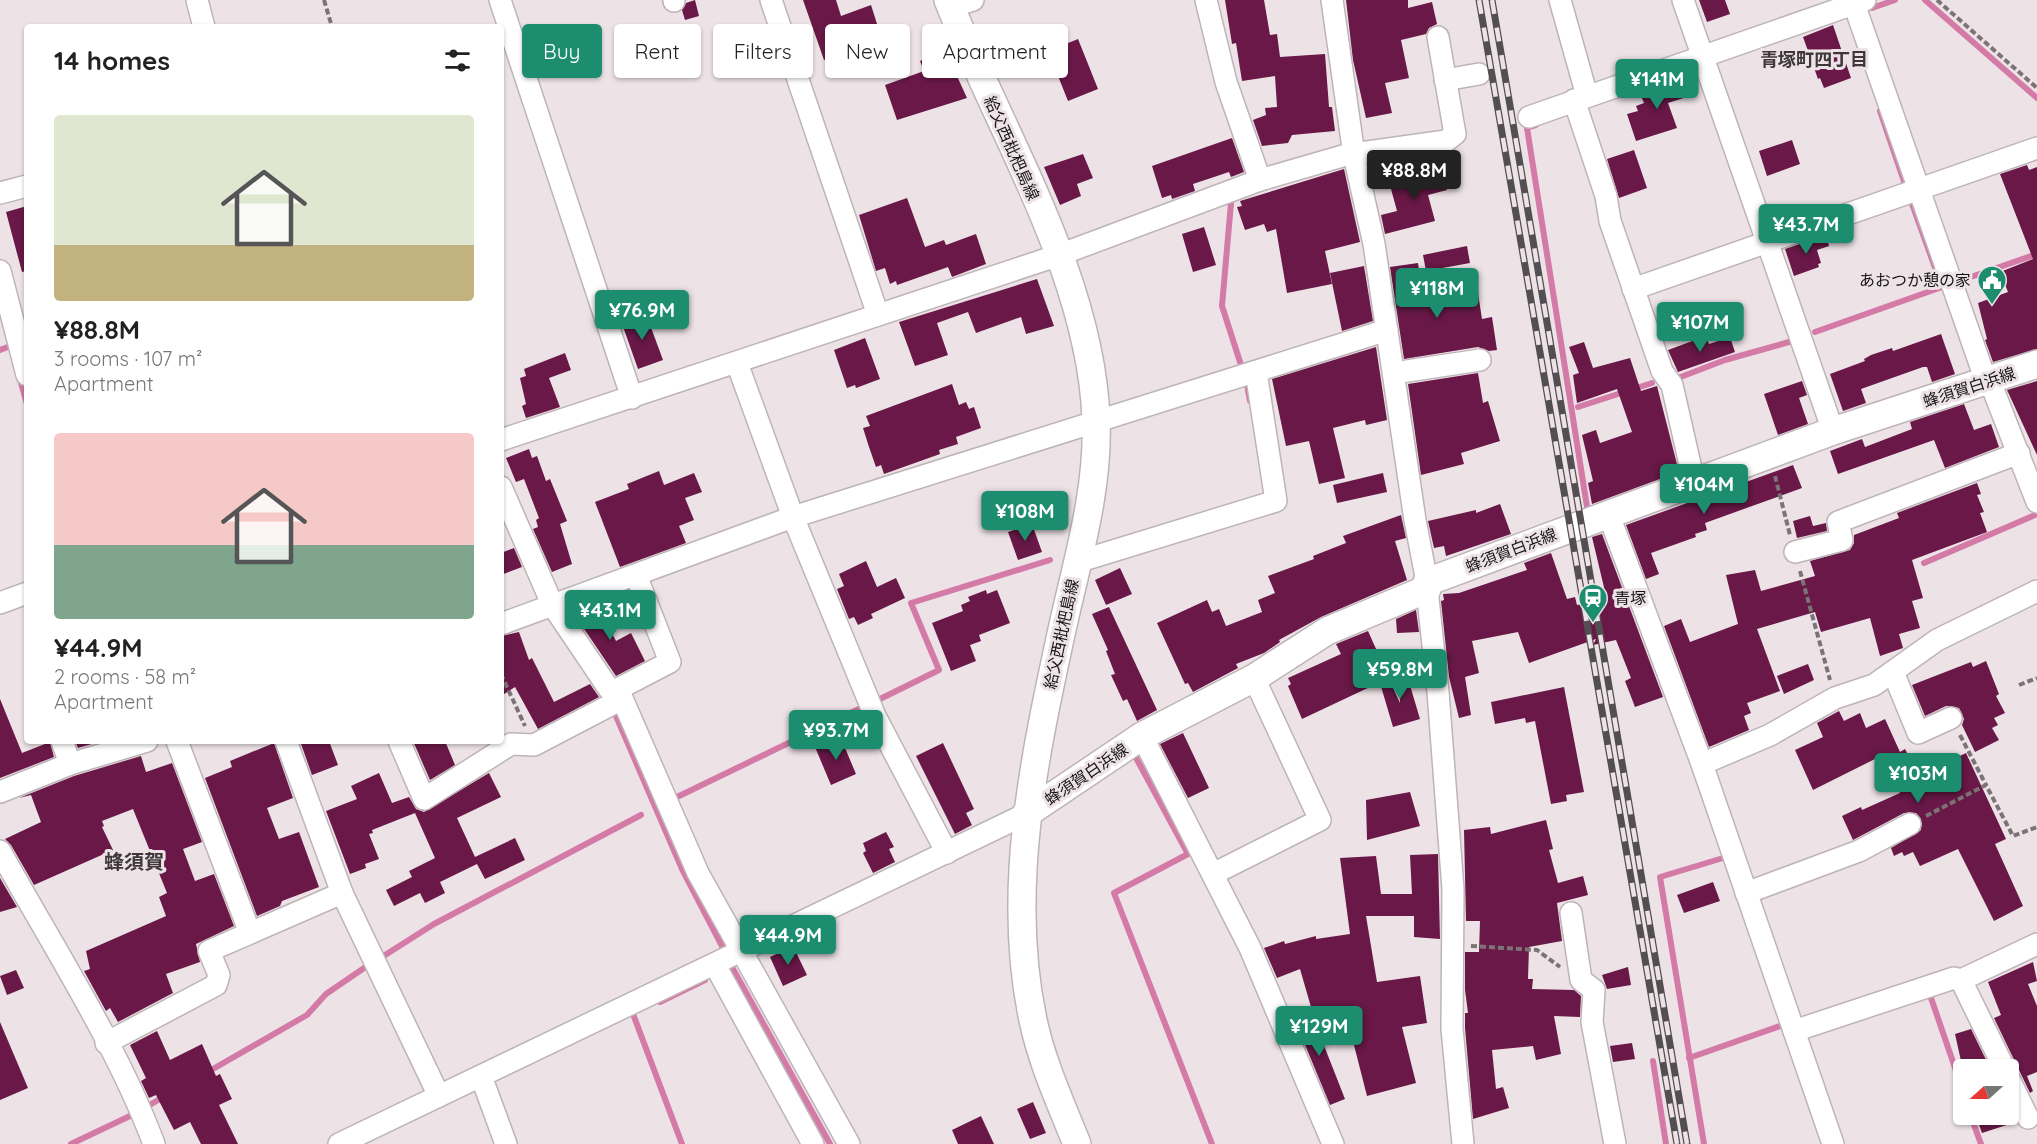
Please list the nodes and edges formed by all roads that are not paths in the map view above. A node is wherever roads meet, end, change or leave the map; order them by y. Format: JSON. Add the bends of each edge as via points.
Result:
{"nodes":[{"id":1,"x":197,"y":0,"type":"edge"},
{"id":2,"x":500,"y":0,"type":"edge"},
{"id":3,"x":771,"y":0,"type":"edge"},
{"id":4,"x":1206,"y":0,"type":"edge"},
{"id":5,"x":1332,"y":0,"type":"edge"},
{"id":6,"x":1560,"y":0,"type":"edge"},
{"id":7,"x":1683,"y":0,"type":"edge"},
{"id":8,"x":957,"y":2,"type":"edge"},
{"id":9,"x":1859,"y":2,"type":"edge"},
{"id":10,"x":203,"y":24,"type":"edge"},
{"id":11,"x":1438,"y":37,"type":"dead end"},
{"id":12,"x":1702,"y":55,"type":"junction"},
{"id":13,"x":1479,"y":74,"type":"dead end"},
{"id":14,"x":1445,"y":80,"type":"junction"},
{"id":15,"x":1580,"y":98,"type":"junction"},
{"id":16,"x":1529,"y":117,"type":"dead end"},
{"id":17,"x":2037,"y":148,"type":"edge"},
{"id":18,"x":1354,"y":154,"type":"junction"},
{"id":19,"x":1260,"y":180,"type":"junction"},
{"id":20,"x":24,"y":187,"type":"edge"},
{"id":21,"x":1919,"y":190,"type":"junction"},
{"id":22,"x":0,"y":193,"type":"edge"},
{"id":23,"x":1767,"y":241,"type":"junction"},
{"id":24,"x":1059,"y":255,"type":"junction"},
{"id":25,"x":0,"y":271,"type":"edge"},
{"id":26,"x":1634,"y":289,"type":"junction"},
{"id":27,"x":878,"y":315,"type":"junction"},
{"id":28,"x":1387,"y":330,"type":"junction"},
{"id":29,"x":1480,"y":360,"type":"dead end"},
{"id":30,"x":24,"y":363,"type":"edge"},
{"id":31,"x":736,"y":363,"type":"junction"},
{"id":32,"x":2037,"y":364,"type":"edge"},
{"id":33,"x":1256,"y":372,"type":"junction"},
{"id":34,"x":1394,"y":374,"type":"junction"},
{"id":35,"x":1988,"y":380,"type":"junction"},
{"id":36,"x":632,"y":398,"type":"junction"},
{"id":37,"x":1096,"y":422,"type":"junction"},
{"id":38,"x":1833,"y":431,"type":"junction"},
{"id":39,"x":504,"y":439,"type":"edge"},
{"id":40,"x":2019,"y":453,"type":"junction"},
{"id":41,"x":1694,"y":482,"type":"junction"},
{"id":42,"x":504,"y":494,"type":"edge"},
{"id":43,"x":2036,"y":498,"type":"edge"},
{"id":44,"x":1608,"y":513,"type":"junction"},
{"id":45,"x":793,"y":517,"type":"junction"},
{"id":46,"x":1795,"y":552,"type":"road end"},
{"id":47,"x":1077,"y":562,"type":"junction"},
{"id":48,"x":636,"y":575,"type":"junction"},
{"id":49,"x":1427,"y":585,"type":"junction"},
{"id":50,"x":2037,"y":591,"type":"edge"},
{"id":51,"x":24,"y":594,"type":"edge"},
{"id":52,"x":0,"y":603,"type":"edge"},
{"id":53,"x":553,"y":606,"type":"junction"},
{"id":54,"x":504,"y":623,"type":"edge"},
{"id":55,"x":1893,"y":672,"type":"junction"},
{"id":56,"x":1254,"y":678,"type":"junction"},
{"id":57,"x":620,"y":694,"type":"junction"},
{"id":58,"x":1951,"y":718,"type":"road end"},
{"id":59,"x":1142,"y":736,"type":"junction"},
{"id":60,"x":63,"y":744,"type":"edge"},
{"id":61,"x":137,"y":744,"type":"edge"},
{"id":62,"x":178,"y":744,"type":"edge"},
{"id":63,"x":287,"y":744,"type":"edge"},
{"id":64,"x":400,"y":744,"type":"edge"},
{"id":65,"x":70,"y":764,"type":"junction"},
{"id":66,"x":1702,"y":764,"type":"junction"},
{"id":67,"x":0,"y":792,"type":"edge"},
{"id":68,"x":1026,"y":814,"type":"junction"},
{"id":69,"x":1910,"y":824,"type":"road end"},
{"id":70,"x":0,"y":851,"type":"edge"},
{"id":71,"x":946,"y":853,"type":"junction"},
{"id":72,"x":1213,"y":874,"type":"junction"},
{"id":73,"x":1746,"y":892,"type":"junction"},
{"id":74,"x":342,"y":893,"type":"junction"},
{"id":75,"x":1571,"y":913,"type":"dead end"},
{"id":76,"x":250,"y":933,"type":"junction"},
{"id":77,"x":2037,"y":944,"type":"edge"},
{"id":78,"x":742,"y":952,"type":"junction"},
{"id":79,"x":715,"y":965,"type":"junction"},
{"id":80,"x":1961,"y":980,"type":"junction"},
{"id":81,"x":1794,"y":1031,"type":"junction"},
{"id":82,"x":106,"y":1043,"type":"junction"},
{"id":83,"x":2000,"y":1059,"type":"edge"},
{"id":84,"x":481,"y":1076,"type":"junction"},
{"id":85,"x":439,"y":1096,"type":"junction"},
{"id":86,"x":2019,"y":1100,"type":"edge"},
{"id":87,"x":2028,"y":1118,"type":"dead end"},
{"id":88,"x":154,"y":1144,"type":"edge"},
{"id":89,"x":339,"y":1144,"type":"edge"},
{"id":90,"x":506,"y":1144,"type":"edge"},
{"id":91,"x":813,"y":1144,"type":"edge"},
{"id":92,"x":849,"y":1144,"type":"edge"},
{"id":93,"x":1077,"y":1144,"type":"edge"},
{"id":94,"x":1333,"y":1144,"type":"edge"},
{"id":95,"x":1462,"y":1144,"type":"edge"},
{"id":96,"x":1615,"y":1144,"type":"edge"},
{"id":97,"x":1833,"y":1144,"type":"edge"}],
"edges":[{"from":1,"to":10,"type":"street"},
{"from":2,"to":36,"type":"street"},
{"from":3,"to":27,"type":"street"},
{"from":4,"to":19,"type":"street","via":[[1226,82]]},
{"from":5,"to":18,"type":"street"},
{"from":6,"to":15,"type":"street"},
{"from":7,"to":12,"type":"street"},
{"from":8,"to":24,"type":"main road","name":"給父西枇杷島線"},
{"from":9,"to":12,"type":"street"},
{"from":9,"to":21,"type":"street"},
{"from":11,"to":14,"type":"street"},
{"from":12,"to":15,"type":"street"},
{"from":12,"to":23,"type":"street"},
{"from":13,"to":14,"type":"street"},
{"from":14,"to":18,"type":"street","via":[[1455,134],[1446,141]]},
{"from":15,"to":16,"type":"street"},
{"from":15,"to":26,"type":"street"},
{"from":17,"to":21,"type":"street"},
{"from":18,"to":19,"type":"street"},
{"from":18,"to":28,"type":"street","via":[[1374,244]]},
{"from":19,"to":24,"type":"street"},
{"from":20,"to":22,"type":"street"},
{"from":21,"to":23,"type":"street"},
{"from":21,"to":35,"type":"street"},
{"from":23,"to":26,"type":"street"},
{"from":23,"to":38,"type":"street"},
{"from":24,"to":27,"type":"street"},
{"from":24,"to":37,"type":"main road","name":"給父西枇杷島線","via":[[1082,324]]},
{"from":25,"to":30,"type":"street"},
{"from":26,"to":41,"type":"street","via":[[1662,370],[1672,385]]},
{"from":27,"to":31,"type":"street"},
{"from":28,"to":33,"type":"street"},
{"from":28,"to":34,"type":"street"},
{"from":29,"to":34,"type":"street"},
{"from":31,"to":36,"type":"street"},
{"from":31,"to":45,"type":"street"},
{"from":32,"to":35,"type":"main road","name":"蜂須賀白浜線"},
{"from":33,"to":37,"type":"street"},
{"from":33,"to":47,"type":"street","via":[[1276,501]]},
{"from":34,"to":49,"type":"street"},
{"from":35,"to":38,"type":"main road","name":"蜂須賀白浜線"},
{"from":35,"to":40,"type":"street"},
{"from":36,"to":39,"type":"street"},
{"from":37,"to":45,"type":"street"},
{"from":37,"to":47,"type":"main road","name":"給父西枇杷島線","via":[[1092,492]]},
{"from":38,"to":41,"type":"main road","name":"蜂須賀白浜線"},
{"from":40,"to":43,"type":"street"},
{"from":40,"to":46,"type":"street","via":[[1838,522],[1842,540]]},
{"from":41,"to":44,"type":"main road","name":"蜂須賀白浜線"},
{"from":42,"to":53,"type":"street"},
{"from":44,"to":49,"type":"main road","name":"蜂須賀白浜線"},
{"from":44,"to":66,"type":"street"},
{"from":45,"to":48,"type":"street"},
{"from":45,"to":71,"type":"street","via":[[875,716]]},
{"from":47,"to":68,"type":"main road","name":"給父西枇杷島線"},
{"from":48,"to":53,"type":"street"},
{"from":48,"to":57,"type":"street","via":[[670,662]]},
{"from":49,"to":56,"type":"main road","name":"蜂須賀白浜線","via":[[1328,631]]},
{"from":49,"to":95,"type":"street","via":[[1447,796],[1455,945],[1452,1029]]},
{"from":50,"to":55,"type":"street","via":[[1937,640]]},
{"from":51,"to":52,"type":"street"},
{"from":53,"to":54,"type":"street"},
{"from":53,"to":57,"type":"street","via":[[609,688]]},
{"from":55,"to":58,"type":"street","via":[[1918,733]]},
{"from":55,"to":66,"type":"street","via":[[1874,685],[1834,698],[1770,735]]},
{"from":56,"to":59,"type":"main road","name":"蜂須賀白浜線"},
{"from":56,"to":72,"type":"street","via":[[1320,820]]},
{"from":57,"to":64,"type":"street","via":[[534,745],[511,744],[424,799]]},
{"from":57,"to":78,"type":"street","via":[[698,873]]},
{"from":59,"to":68,"type":"main road","name":"蜂須賀白浜線"},
{"from":59,"to":72,"type":"street"},
{"from":60,"to":65,"type":"street"},
{"from":61,"to":65,"type":"street"},
{"from":62,"to":76,"type":"street"},
{"from":63,"to":74,"type":"street"},
{"from":65,"to":67,"type":"street"},
{"from":66,"to":73,"type":"street"},
{"from":68,"to":71,"type":"street"},
{"from":68,"to":93,"type":"main road","name":"給父西枇杷島線","via":[[1022,925],[1033,1021]]},
{"from":69,"to":73,"type":"street","via":[[1859,850]]},
{"from":70,"to":82,"type":"street"},
{"from":71,"to":78,"type":"street"},
{"from":72,"to":94,"type":"street","via":[[1250,948]]},
{"from":73,"to":81,"type":"street"},
{"from":74,"to":76,"type":"street"},
{"from":74,"to":85,"type":"street"},
{"from":75,"to":96,"type":"street","via":[[1581,980],[1594,990],[1592,1022]]},
{"from":76,"to":82,"type":"street","via":[[209,951],[219,975],[216,986]]},
{"from":77,"to":80,"type":"street"},
{"from":78,"to":79,"type":"street"},
{"from":78,"to":92,"type":"street"},
{"from":79,"to":84,"type":"street"},
{"from":79,"to":91,"type":"street"},
{"from":80,"to":81,"type":"street","via":[[1954,978]]},
{"from":80,"to":83,"type":"street"},
{"from":81,"to":97,"type":"street"},
{"from":82,"to":88,"type":"street","via":[[141,1108]]},
{"from":84,"to":85,"type":"street"},
{"from":84,"to":90,"type":"street"},
{"from":85,"to":89,"type":"street"},
{"from":86,"to":87,"type":"street"}]}
